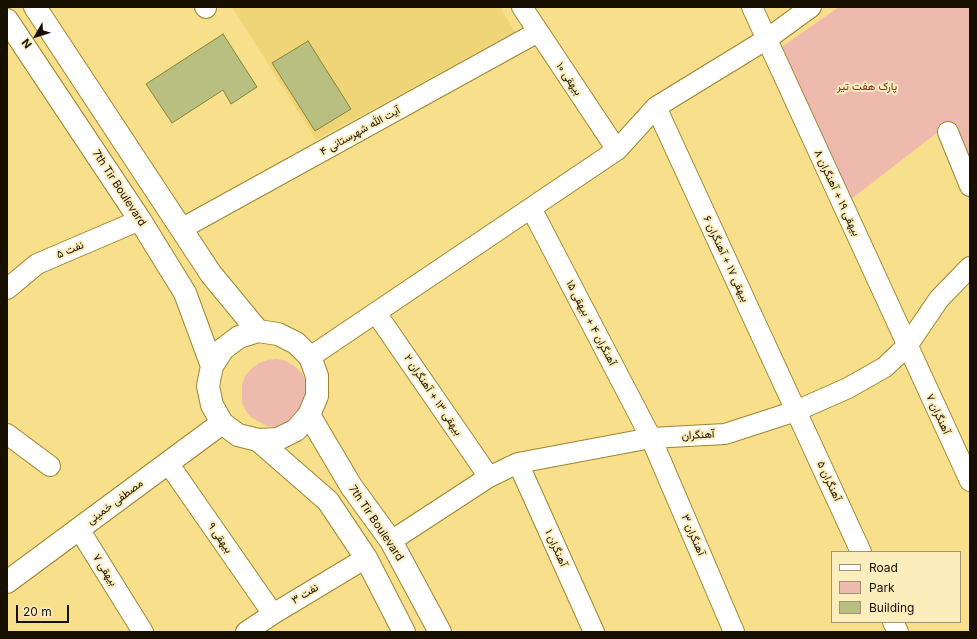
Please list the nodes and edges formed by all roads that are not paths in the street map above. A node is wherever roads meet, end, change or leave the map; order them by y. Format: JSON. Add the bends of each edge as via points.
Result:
{"nodes":[{"id":1,"x":35,"y":7,"type":"edge"},
{"id":2,"x":522,"y":7,"type":"edge"},
{"id":3,"x":752,"y":7,"type":"edge"},
{"id":4,"x":811,"y":7,"type":"edge"},
{"id":5,"x":7,"y":20,"type":"edge"},
{"id":6,"x":538,"y":32,"type":"junction"},
{"id":7,"x":767,"y":39,"type":"junction"},
{"id":8,"x":656,"y":107,"type":"junction"},
{"id":9,"x":948,"y":132,"type":"dead end"},
{"id":10,"x":617,"y":150,"type":"junction"},
{"id":11,"x":970,"y":186,"type":"edge"},
{"id":12,"x":531,"y":208,"type":"junction"},
{"id":13,"x":140,"y":220,"type":"junction"},
{"id":14,"x":181,"y":229,"type":"junction"},
{"id":15,"x":970,"y":267,"type":"edge"},
{"id":16,"x":7,"y":289,"type":"edge"},
{"id":17,"x":376,"y":313,"type":"junction"},
{"id":18,"x":258,"y":332,"type":"junction"},
{"id":19,"x":907,"y":346,"type":"junction"},
{"id":20,"x":310,"y":358,"type":"junction"},
{"id":21,"x":212,"y":366,"type":"junction"},
{"id":22,"x":796,"y":411,"type":"junction"},
{"id":23,"x":310,"y":415,"type":"junction"},
{"id":24,"x":222,"y":423,"type":"junction"},
{"id":25,"x":7,"y":434,"type":"edge"},
{"id":26,"x":651,"y":438,"type":"junction"},
{"id":27,"x":258,"y":440,"type":"junction"},
{"id":28,"x":168,"y":463,"type":"junction"},
{"id":29,"x":518,"y":463,"type":"junction"},
{"id":30,"x":50,"y":466,"type":"dead end"},
{"id":31,"x":489,"y":477,"type":"junction"},
{"id":32,"x":970,"y":481,"type":"edge"},
{"id":33,"x":79,"y":529,"type":"junction"},
{"id":34,"x":391,"y":541,"type":"junction"},
{"id":35,"x":861,"y":551,"type":"edge"},
{"id":36,"x":366,"y":558,"type":"junction"},
{"id":37,"x":7,"y":582,"type":"edge"},
{"id":38,"x":273,"y":614,"type":"junction"},
{"id":39,"x":894,"y":623,"type":"edge"},
{"id":40,"x":143,"y":632,"type":"edge"},
{"id":41,"x":246,"y":632,"type":"edge"},
{"id":42,"x":404,"y":632,"type":"edge"},
{"id":43,"x":440,"y":632,"type":"edge"},
{"id":44,"x":594,"y":632,"type":"edge"},
{"id":45,"x":734,"y":632,"type":"edge"},
{"id":46,"x":898,"y":632,"type":"edge"}],
"edges":[{"from":1,"to":14,"type":"main road"},
{"from":2,"to":6,"type":"street","name":"بیهقی ۱۰"},
{"from":3,"to":7,"type":"street","name":"بیهقی ۱۹ + آهنگران ۸"},
{"from":4,"to":7,"type":"street"},
{"from":5,"to":13,"type":"main road","name":"7th Tir Boulevard"},
{"from":6,"to":10,"type":"street","name":"بیهقی ۱۰"},
{"from":6,"to":14,"type":"street","name":"آیت الله شهرستانی ۴"},
{"from":7,"to":8,"type":"street"},
{"from":7,"to":19,"type":"street","name":"بیهقی ۱۹ + آهنگران ۸"},
{"from":8,"to":10,"type":"street"},
{"from":8,"to":22,"type":"street","name":"بیهقی ۱۷ + آهنگران ۶"},
{"from":9,"to":11,"type":"street"},
{"from":10,"to":12,"type":"street"},
{"from":12,"to":17,"type":"street"},
{"from":12,"to":26,"type":"street","name":"آهنگران ۴ + بیهقی ۱۵"},
{"from":13,"to":16,"type":"street","name":"نفت ۵","via":[[37,264]]},
{"from":13,"to":21,"type":"main road","name":"7th Tir Boulevard","via":[[185,293]]},
{"from":14,"to":18,"type":"main road","via":[[211,274]]},
{"from":15,"to":19,"type":"street","name":"آهنگران","via":[[939,299]]},
{"from":17,"to":20,"type":"street"},
{"from":17,"to":31,"type":"street","name":"بیهقی ۱۳ + آهنگران ۲"},
{"from":18,"to":20,"type":"main road","via":[[278,334],[296,342]]},
{"from":18,"to":21,"type":"main road","via":[[239,337],[223,349]]},
{"from":19,"to":22,"type":"street","name":"آهنگران","via":[[885,367],[848,388]]},
{"from":19,"to":32,"type":"street","name":"آهنگران ۷"},
{"from":20,"to":23,"type":"main road","via":[[317,376],[317,396]]},
{"from":21,"to":24,"type":"main road","via":[[208,386],[212,406]]},
{"from":22,"to":26,"type":"street","name":"آهنگران","via":[[725,434]]},
{"from":22,"to":35,"type":"street","name":"آهنگران ۵"},
{"from":23,"to":27,"type":"main road","via":[[296,430],[278,439]]},
{"from":23,"to":34,"type":"main road","name":"7th Tir Boulevard","via":[[351,486]]},
{"from":24,"to":27,"type":"main road","via":[[238,435]]},
{"from":24,"to":28,"type":"main road","name":"مصطفی خمینی"},
{"from":25,"to":30,"type":"street"},
{"from":26,"to":29,"type":"street","name":"آهنگران"},
{"from":26,"to":45,"type":"street","name":"آهنگران ۳"},
{"from":27,"to":36,"type":"main road","via":[[328,501]]},
{"from":28,"to":33,"type":"main road","name":"مصطفی خمینی"},
{"from":28,"to":38,"type":"street","name":"بیهقی ۹"},
{"from":29,"to":31,"type":"street","name":"آهنگران"},
{"from":29,"to":44,"type":"street","name":"آهنگران ۱"},
{"from":31,"to":34,"type":"street","name":"آهنگران"},
{"from":33,"to":37,"type":"main road","name":"مصطفی خمینی"},
{"from":33,"to":40,"type":"street","name":"بیهقی ۷"},
{"from":34,"to":43,"type":"main road","name":"7th Tir Boulevard"},
{"from":36,"to":38,"type":"street","name":"نفت ۳"},
{"from":36,"to":42,"type":"main road"},
{"from":38,"to":41,"type":"street","name":"نفت ۳"},
{"from":39,"to":46,"type":"street"}]}
